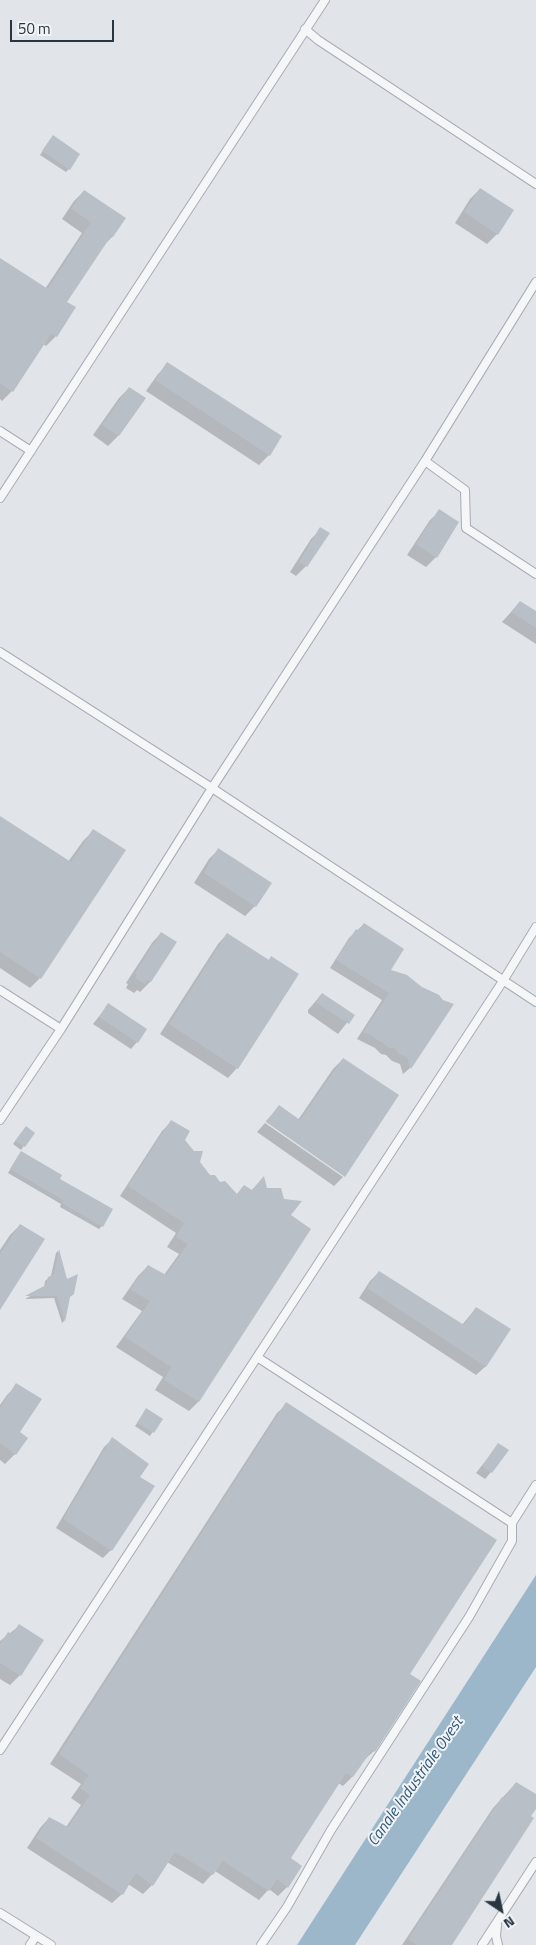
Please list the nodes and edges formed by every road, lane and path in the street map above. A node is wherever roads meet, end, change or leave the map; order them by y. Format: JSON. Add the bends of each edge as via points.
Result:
{"nodes":[{"id":1,"x":325,"y":0,"type":"edge"},
{"id":2,"x":305,"y":29,"type":"junction"},
{"id":3,"x":536,"y":184,"type":"edge"},
{"id":4,"x":536,"y":282,"type":"edge"},
{"id":5,"x":0,"y":430,"type":"edge"},
{"id":6,"x":31,"y":450,"type":"junction"},
{"id":7,"x":425,"y":461,"type":"junction"},
{"id":8,"x":0,"y":498,"type":"edge"},
{"id":9,"x":536,"y":574,"type":"edge"},
{"id":10,"x":0,"y":652,"type":"edge"},
{"id":11,"x":212,"y":788,"type":"junction"},
{"id":12,"x":536,"y":927,"type":"edge"},
{"id":13,"x":503,"y":981,"type":"junction"},
{"id":14,"x":0,"y":990,"type":"edge"},
{"id":15,"x":536,"y":1002,"type":"edge"},
{"id":16,"x":60,"y":1029,"type":"junction"},
{"id":17,"x":0,"y":1120,"type":"edge"},
{"id":18,"x":257,"y":1357,"type":"junction"},
{"id":19,"x":536,"y":1485,"type":"edge"},
{"id":20,"x":512,"y":1523,"type":"junction"},
{"id":21,"x":0,"y":1750,"type":"edge"},
{"id":22,"x":536,"y":1862,"type":"edge"},
{"id":23,"x":0,"y":1913,"type":"edge"},
{"id":24,"x":500,"y":1919,"type":"junction"},
{"id":25,"x":36,"y":1936,"type":"junction"},
{"id":26,"x":30,"y":1945,"type":"edge"},
{"id":27,"x":51,"y":1945,"type":"edge"},
{"id":28,"x":261,"y":1945,"type":"edge"},
{"id":29,"x":482,"y":1945,"type":"edge"},
{"id":30,"x":498,"y":1945,"type":"edge"}],
"edges":[{"from":1,"to":2,"type":"lane"},
{"from":2,"to":3,"type":"lane"},
{"from":2,"to":6,"type":"lane"},
{"from":4,"to":7,"type":"lane"},
{"from":5,"to":6,"type":"lane"},
{"from":6,"to":8,"type":"lane"},
{"from":7,"to":9,"type":"lane","via":[[465,490],[466,528]]},
{"from":7,"to":11,"type":"lane"},
{"from":10,"to":11,"type":"lane"},
{"from":11,"to":13,"type":"lane"},
{"from":11,"to":16,"type":"lane"},
{"from":12,"to":13,"type":"lane"},
{"from":13,"to":15,"type":"lane"},
{"from":13,"to":18,"type":"lane"},
{"from":14,"to":16,"type":"lane"},
{"from":16,"to":17,"type":"lane"},
{"from":18,"to":20,"type":"lane"},
{"from":18,"to":21,"type":"lane"},
{"from":19,"to":20,"type":"lane"},
{"from":20,"to":28,"type":"lane","via":[[512,1541],[469,1617]]},
{"from":22,"to":24,"type":"lane"},
{"from":23,"to":25,"type":"lane"},
{"from":24,"to":29,"type":"lane"},
{"from":24,"to":30,"type":"lane","via":[[496,1928]]},
{"from":25,"to":26,"type":"lane"},
{"from":25,"to":27,"type":"lane"}]}
